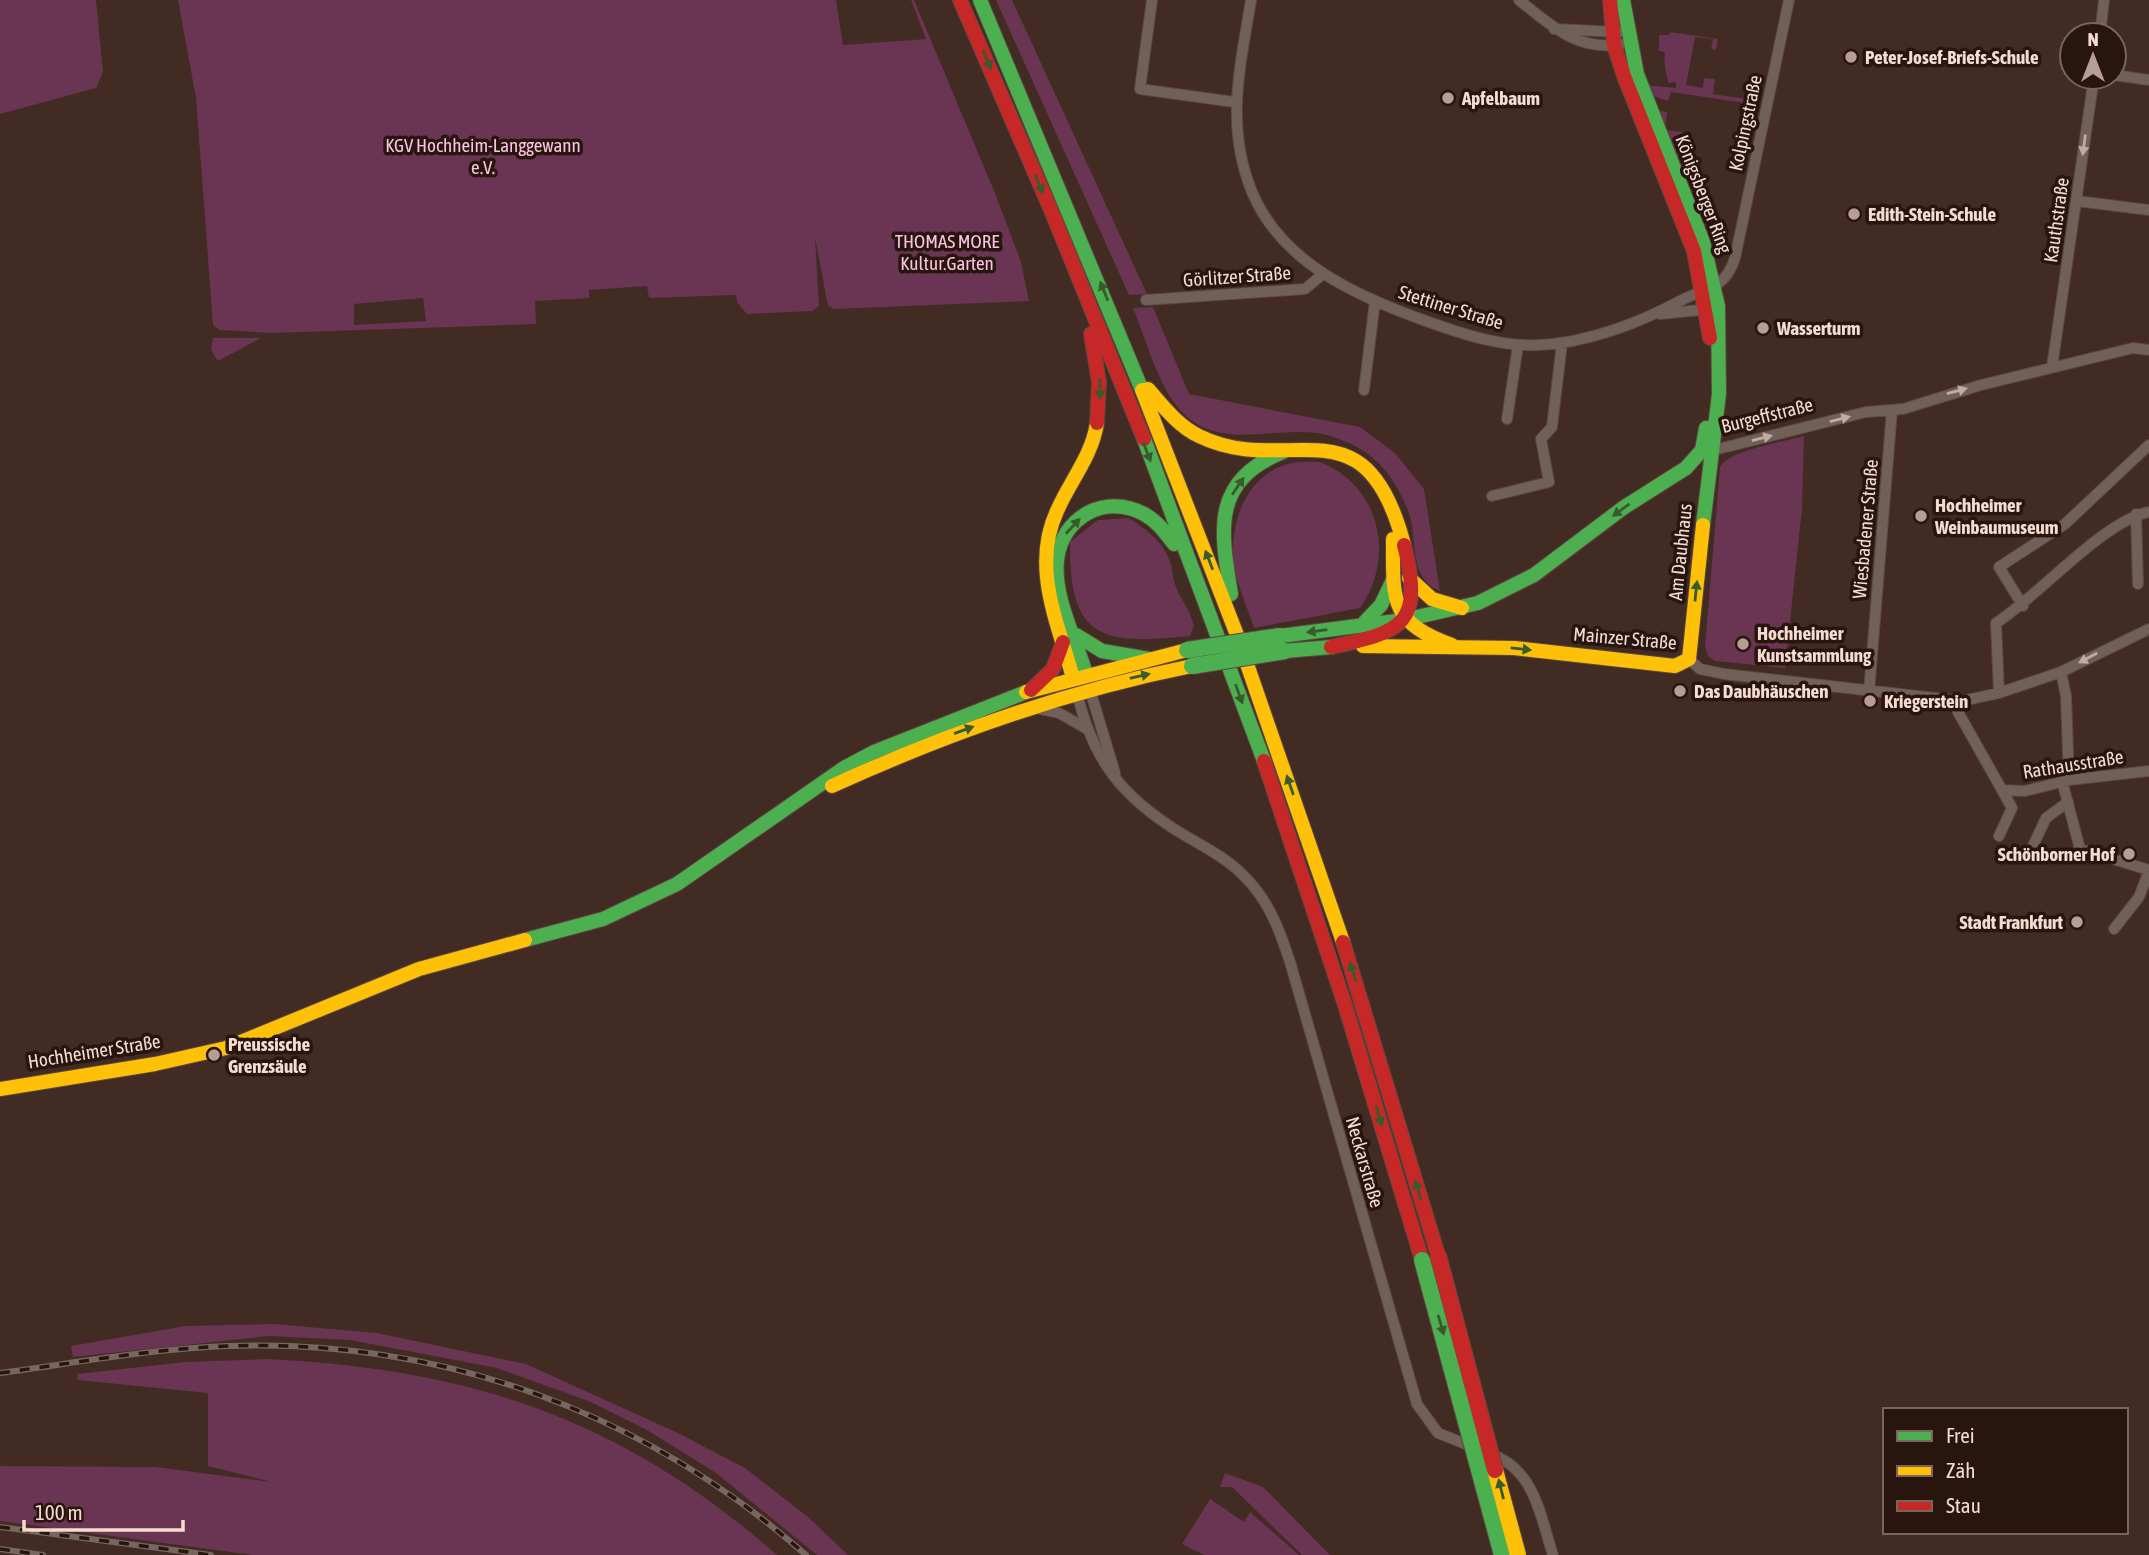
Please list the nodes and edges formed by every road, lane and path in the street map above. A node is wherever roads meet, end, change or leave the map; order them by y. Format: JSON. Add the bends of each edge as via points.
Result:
{"nodes":[{"id":1,"x":960,"y":0,"type":"edge"},
{"id":2,"x":980,"y":0,"type":"edge"},
{"id":3,"x":1152,"y":0,"type":"edge"},
{"id":4,"x":1251,"y":0,"type":"edge"},
{"id":5,"x":1519,"y":0,"type":"edge"},
{"id":6,"x":1610,"y":0,"type":"edge"},
{"id":7,"x":1623,"y":0,"type":"edge"},
{"id":8,"x":1789,"y":0,"type":"edge"},
{"id":9,"x":2104,"y":0,"type":"edge"},
{"id":10,"x":2101,"y":21,"type":"edge"},
{"id":11,"x":1618,"y":39,"type":"junction"},
{"id":12,"x":2128,"y":77,"type":"edge"},
{"id":13,"x":2149,"y":80,"type":"edge"},
{"id":14,"x":2092,"y":91,"type":"edge"},
{"id":15,"x":1234,"y":102,"type":"junction"},
{"id":16,"x":2077,"y":201,"type":"junction"},
{"id":17,"x":2149,"y":210,"type":"edge"},
{"id":18,"x":1324,"y":274,"type":"junction"},
{"id":19,"x":1077,"y":275,"type":"junction"},
{"id":20,"x":1709,"y":290,"type":"junction"},
{"id":21,"x":1146,"y":300,"type":"dead end"},
{"id":22,"x":1375,"y":301,"type":"junction"},
{"id":23,"x":1712,"y":309,"type":"junction"},
{"id":24,"x":1657,"y":314,"type":"junction"},
{"id":25,"x":1562,"y":343,"type":"junction"},
{"id":26,"x":1518,"y":345,"type":"junction"},
{"id":27,"x":2149,"y":350,"type":"edge"},
{"id":28,"x":2052,"y":367,"type":"junction"},
{"id":29,"x":1138,"y":377,"type":"junction"},
{"id":30,"x":1364,"y":390,"type":"dead end"},
{"id":31,"x":1892,"y":410,"type":"junction"},
{"id":32,"x":1507,"y":419,"type":"dead end"},
{"id":33,"x":2149,"y":445,"type":"edge"},
{"id":34,"x":1710,"y":446,"type":"junction"},
{"id":35,"x":1303,"y":447,"type":"junction"},
{"id":36,"x":1678,"y":472,"type":"junction"},
{"id":37,"x":1707,"y":495,"type":"junction"},
{"id":38,"x":1492,"y":496,"type":"dead end"},
{"id":39,"x":2149,"y":512,"type":"edge"},
{"id":40,"x":2136,"y":514,"type":"junction"},
{"id":41,"x":1401,"y":579,"type":"junction"},
{"id":42,"x":1198,"y":584,"type":"junction"},
{"id":43,"x":2138,"y":584,"type":"dead end"},
{"id":44,"x":2023,"y":606,"type":"junction"},
{"id":45,"x":1462,"y":608,"type":"junction"},
{"id":46,"x":1404,"y":620,"type":"junction"},
{"id":47,"x":1362,"y":625,"type":"junction"},
{"id":48,"x":2149,"y":629,"type":"edge"},
{"id":49,"x":1069,"y":638,"type":"junction"},
{"id":50,"x":1282,"y":644,"type":"junction"},
{"id":51,"x":1452,"y":645,"type":"junction"},
{"id":52,"x":1241,"y":646,"type":"junction"},
{"id":53,"x":1331,"y":646,"type":"junction"},
{"id":54,"x":1189,"y":658,"type":"junction"},
{"id":55,"x":1149,"y":659,"type":"junction"},
{"id":56,"x":1689,"y":659,"type":"junction"},
{"id":57,"x":2061,"y":672,"type":"junction"},
{"id":58,"x":1081,"y":684,"type":"junction"},
{"id":59,"x":1031,"y":690,"type":"junction"},
{"id":60,"x":1869,"y":692,"type":"junction"},
{"id":61,"x":1999,"y":693,"type":"junction"},
{"id":62,"x":1955,"y":701,"type":"junction"},
{"id":63,"x":1029,"y":708,"type":"junction"},
{"id":64,"x":1087,"y":729,"type":"junction"},
{"id":65,"x":2149,"y":771,"type":"edge"},
{"id":66,"x":2066,"y":780,"type":"junction"},
{"id":67,"x":1120,"y":785,"type":"junction"},
{"id":68,"x":2002,"y":790,"type":"junction"},
{"id":69,"x":2068,"y":802,"type":"junction"},
{"id":70,"x":792,"y":804,"type":"junction"},
{"id":71,"x":1999,"y":836,"type":"dead end"},
{"id":72,"x":2032,"y":848,"type":"dead end"},
{"id":73,"x":2149,"y":871,"type":"edge"},
{"id":74,"x":2114,"y":929,"type":"dead end"},
{"id":75,"x":0,"y":1089,"type":"edge"},
{"id":76,"x":1430,"y":1257,"type":"junction"},
{"id":77,"x":1502,"y":1555,"type":"edge"},
{"id":78,"x":1518,"y":1555,"type":"edge"},
{"id":79,"x":1553,"y":1555,"type":"edge"}],
"edges":[{"from":1,"to":19,"type":"main road","one_way":true},
{"from":29,"to":2,"type":"main road","one_way":true},
{"from":3,"to":15,"type":"street","via":[[1140,89]]},
{"from":4,"to":15,"type":"street","name":"Stettiner Straße"},
{"from":5,"to":11,"type":"street","via":[[1554,29]]},
{"from":6,"to":11,"type":"main road","name":"Königsberger Ring"},
{"from":7,"to":11,"type":"main road","name":"Königsberger Ring"},
{"from":8,"to":20,"type":"street","name":"Kolpingstraße","via":[[1735,258],[1726,277]]},
{"from":9,"to":10,"type":"street"},
{"from":11,"to":20,"type":"main road","name":"Königsberger Ring","via":[[1702,241]]},
{"from":12,"to":13,"type":"street"},
{"from":14,"to":16,"type":"street","name":"Kauthstraße","one_way":true},
{"from":15,"to":18,"type":"street","name":"Stettiner Straße","via":[[1243,167],[1258,205],[1282,238]]},
{"from":16,"to":17,"type":"street"},
{"from":16,"to":28,"type":"street","name":"Kauthstraße"},
{"from":18,"to":21,"type":"street","name":"Görlitzer Straße","via":[[1305,289]]},
{"from":18,"to":22,"type":"street","name":"Stettiner Straße"},
{"from":19,"to":42,"type":"main road","one_way":true},
{"from":19,"to":49,"type":"main road","one_way":true,"via":[[1096,353],[1100,408],[1090,448],[1054,515],[1046,546],[1046,578]]},
{"from":20,"to":23,"type":"main road","name":"Königsberger Ring"},
{"from":20,"to":24,"type":"street","name":"Stettiner Straße"},
{"from":22,"to":26,"type":"street","name":"Stettiner Straße","via":[[1454,330]]},
{"from":22,"to":30,"type":"street","name":"Stettiner Straße"},
{"from":23,"to":24,"type":"street","name":"Stettiner Straße"},
{"from":23,"to":34,"type":"main road","name":"Königsberger Ring"},
{"from":24,"to":25,"type":"street","name":"Stettiner Straße"},
{"from":25,"to":26,"type":"street","name":"Stettiner Straße"},
{"from":25,"to":38,"type":"street","via":[[1552,427],[1541,439],[1549,482]]},
{"from":26,"to":32,"type":"street","name":"Stettiner Straße"},
{"from":27,"to":28,"type":"street","name":"Burgeffstraße","via":[[2133,348]]},
{"from":31,"to":28,"type":"street","name":"Burgeffstraße","one_way":true},
{"from":29,"to":35,"type":"main road","via":[[1177,421],[1206,439],[1239,447]]},
{"from":52,"to":29,"type":"main road","one_way":true},
{"from":34,"to":31,"type":"street","name":"Burgeffstraße","one_way":true},
{"from":31,"to":60,"type":"street","name":"Wiesbadener Straße"},
{"from":33,"to":44,"type":"street","via":[[2064,524],[1999,567]]},
{"from":34,"to":36,"type":"main road","name":"Burgeffstraße"},
{"from":34,"to":37,"type":"main road","name":"Am Daubhaus"},
{"from":35,"to":41,"type":"main road","via":[[1340,453],[1378,482],[1399,529]]},
{"from":52,"to":35,"type":"main road","one_way":true,"via":[[1222,540],[1227,503],[1257,464],[1279,452]]},
{"from":36,"to":37,"type":"main road","via":[[1699,475]]},
{"from":36,"to":45,"type":"main road","name":"Burgeffstraße","one_way":true,"via":[[1534,575]]},
{"from":56,"to":37,"type":"main road","name":"Am Daubhaus","one_way":true},
{"from":39,"to":40,"type":"street"},
{"from":40,"to":43,"type":"street"},
{"from":40,"to":44,"type":"street","via":[[2111,528]]},
{"from":41,"to":45,"type":"main road","via":[[1432,599]]},
{"from":41,"to":46,"type":"main road","via":[[1398,610]]},
{"from":41,"to":47,"type":"main road"},
{"from":49,"to":42,"type":"main road","one_way":true,"via":[[1057,559],[1068,530],[1093,510],[1125,506],[1154,518],[1169,534]]},
{"from":42,"to":76,"type":"main road","one_way":true,"via":[[1296,853]]},
{"from":44,"to":61,"type":"street","via":[[1996,623]]},
{"from":45,"to":46,"type":"main road","name":"Burgeffstraße"},
{"from":46,"to":47,"type":"main road"},
{"from":46,"to":51,"type":"main road","via":[[1422,635]]},
{"from":46,"to":53,"type":"main road","via":[[1392,632]]},
{"from":47,"to":50,"type":"main road","one_way":true},
{"from":48,"to":57,"type":"street","name":"Mainzer Straße","one_way":true},
{"from":49,"to":55,"type":"main road","via":[[1102,651]]},
{"from":49,"to":58,"type":"main road"},
{"from":49,"to":59,"type":"main road","via":[[1053,669]]},
{"from":50,"to":53,"type":"main road"},
{"from":50,"to":54,"type":"main road","bridge":true},
{"from":51,"to":53,"type":"main road"},
{"from":51,"to":56,"type":"main road","name":"Mainzer Straße","one_way":true,"via":[[1671,666]]},
{"from":76,"to":52,"type":"main road","one_way":true,"via":[[1346,949]]},
{"from":54,"to":55,"type":"main road"},
{"from":58,"to":54,"type":"main road","one_way":true},
{"from":55,"to":58,"type":"main road"},
{"from":56,"to":60,"type":"street","name":"Mainzer Straße","via":[[1706,671]]},
{"from":57,"to":61,"type":"street","name":"Mainzer Straße"},
{"from":57,"to":66,"type":"street","via":[[2066,696]]},
{"from":58,"to":59,"type":"main road"},
{"from":58,"to":63,"type":"main road"},
{"from":58,"to":64,"type":"street","name":"Neckarstraße"},
{"from":58,"to":67,"type":"street","name":"Neckarstraße"},
{"from":59,"to":70,"type":"main road","via":[[874,752]]},
{"from":60,"to":62,"type":"street","name":"Mainzer Straße"},
{"from":61,"to":62,"type":"street","name":"Mainzer Straße"},
{"from":62,"to":68,"type":"street","name":"Rathausstraße"},
{"from":63,"to":64,"type":"street","via":[[1059,713]]},
{"from":70,"to":63,"type":"main road","one_way":true,"via":[[923,745]]},
{"from":64,"to":67,"type":"street","name":"Neckarstraße","via":[[1103,765]]},
{"from":65,"to":66,"type":"street","name":"Rathausstraße"},
{"from":66,"to":68,"type":"street","name":"Rathausstraße","via":[[2025,791]]},
{"from":66,"to":69,"type":"street"},
{"from":67,"to":79,"type":"street","name":"Neckarstraße","via":[[1156,816],[1235,868],[1256,889],[1272,915],[1290,962],[1417,1404],[1438,1433],[1506,1460],[1521,1472]]},
{"from":68,"to":71,"type":"street","name":"Rathausstraße","via":[[2012,808]]},
{"from":69,"to":72,"type":"street","via":[[2046,818]]},
{"from":69,"to":73,"type":"street","via":[[2080,849]]},
{"from":70,"to":75,"type":"main road","name":"Hochheimer Straße","via":[[677,884],[603,919],[419,969],[267,1033],[195,1055]]},
{"from":73,"to":74,"type":"street","via":[[2139,897]]},
{"from":76,"to":77,"type":"main road","one_way":true,"bridge":true},
{"from":78,"to":76,"type":"main road","one_way":true,"bridge":true}]}
